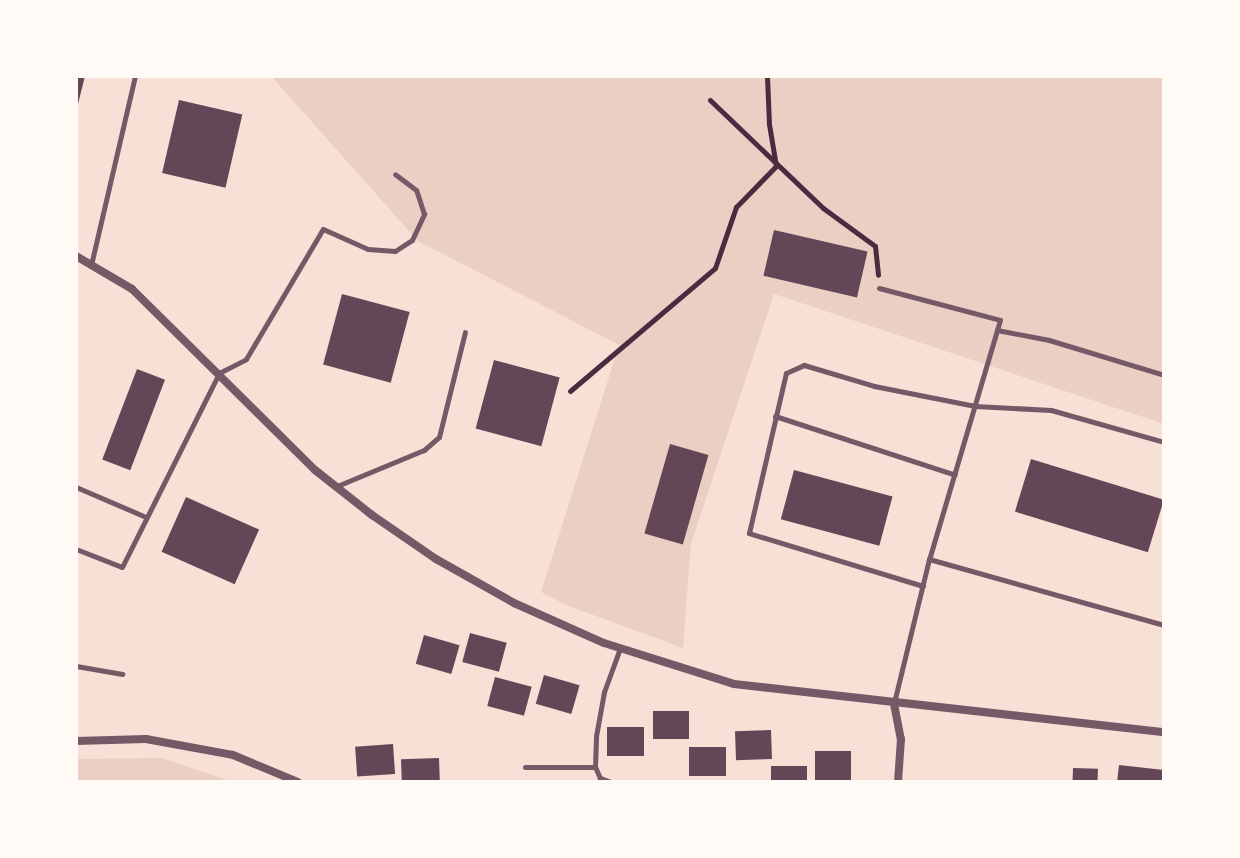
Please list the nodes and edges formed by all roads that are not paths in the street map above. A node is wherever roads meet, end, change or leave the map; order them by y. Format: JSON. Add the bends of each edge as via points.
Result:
{"nodes":[{"id":1,"x":135,"y":76,"type":"edge"},
{"id":2,"x":395,"y":174,"type":"dead end"},
{"id":3,"x":76,"y":256,"type":"edge"},
{"id":4,"x":91,"y":265,"type":"junction"},
{"id":5,"x":879,"y":288,"type":"road end"},
{"id":6,"x":997,"y":330,"type":"junction"},
{"id":7,"x":465,"y":332,"type":"dead end"},
{"id":8,"x":219,"y":373,"type":"junction"},
{"id":9,"x":1164,"y":375,"type":"edge"},
{"id":10,"x":975,"y":406,"type":"junction"},
{"id":11,"x":775,"y":416,"type":"junction"},
{"id":12,"x":1164,"y":442,"type":"edge"},
{"id":13,"x":955,"y":475,"type":"junction"},
{"id":14,"x":336,"y":486,"type":"junction"},
{"id":15,"x":76,"y":487,"type":"edge"},
{"id":16,"x":146,"y":517,"type":"junction"},
{"id":17,"x":76,"y":549,"type":"edge"},
{"id":18,"x":929,"y":559,"type":"junction"},
{"id":19,"x":923,"y":586,"type":"junction"},
{"id":20,"x":1164,"y":625,"type":"edge"},
{"id":21,"x":620,"y":648,"type":"junction"},
{"id":22,"x":76,"y":666,"type":"edge"},
{"id":23,"x":122,"y":674,"type":"dead end"},
{"id":24,"x":894,"y":704,"type":"junction"},
{"id":25,"x":1164,"y":732,"type":"edge"},
{"id":26,"x":76,"y":741,"type":"edge"},
{"id":27,"x":525,"y":767,"type":"dead end"},
{"id":28,"x":595,"y":767,"type":"junction"},
{"id":29,"x":298,"y":782,"type":"edge"},
{"id":30,"x":611,"y":782,"type":"edge"},
{"id":31,"x":898,"y":782,"type":"edge"}],
"edges":[{"from":1,"to":4,"type":"lane"},
{"from":2,"to":8,"type":"lane","via":[[416,190],[424,214],[412,240],[395,251],[368,249],[323,229],[246,359]]},
{"from":3,"to":4,"type":"street"},
{"from":4,"to":8,"type":"street","via":[[132,289]]},
{"from":5,"to":6,"type":"lane","via":[[1000,320]]},
{"from":6,"to":9,"type":"lane"},
{"from":6,"to":10,"type":"lane"},
{"from":7,"to":14,"type":"lane","via":[[439,437],[424,450]]},
{"from":8,"to":14,"type":"street"},
{"from":8,"to":16,"type":"lane"},
{"from":10,"to":11,"type":"lane","via":[[874,386],[804,365],[786,373]]},
{"from":10,"to":12,"type":"lane","via":[[1051,410]]},
{"from":10,"to":13,"type":"lane"},
{"from":11,"to":13,"type":"lane"},
{"from":11,"to":19,"type":"lane","via":[[749,533]]},
{"from":13,"to":18,"type":"lane"},
{"from":14,"to":21,"type":"street","via":[[436,559],[514,603]]},
{"from":15,"to":16,"type":"lane"},
{"from":16,"to":17,"type":"lane","via":[[122,567]]},
{"from":18,"to":19,"type":"lane"},
{"from":18,"to":20,"type":"lane"},
{"from":19,"to":24,"type":"lane"},
{"from":21,"to":24,"type":"street","via":[[734,684]]},
{"from":21,"to":28,"type":"lane","via":[[604,692]]},
{"from":22,"to":23,"type":"lane"},
{"from":24,"to":25,"type":"street"},
{"from":24,"to":31,"type":"street","via":[[901,739]]},
{"from":26,"to":29,"type":"street","via":[[146,739],[233,755]]},
{"from":27,"to":28,"type":"lane"},
{"from":28,"to":30,"type":"lane","via":[[600,778]]}]}
